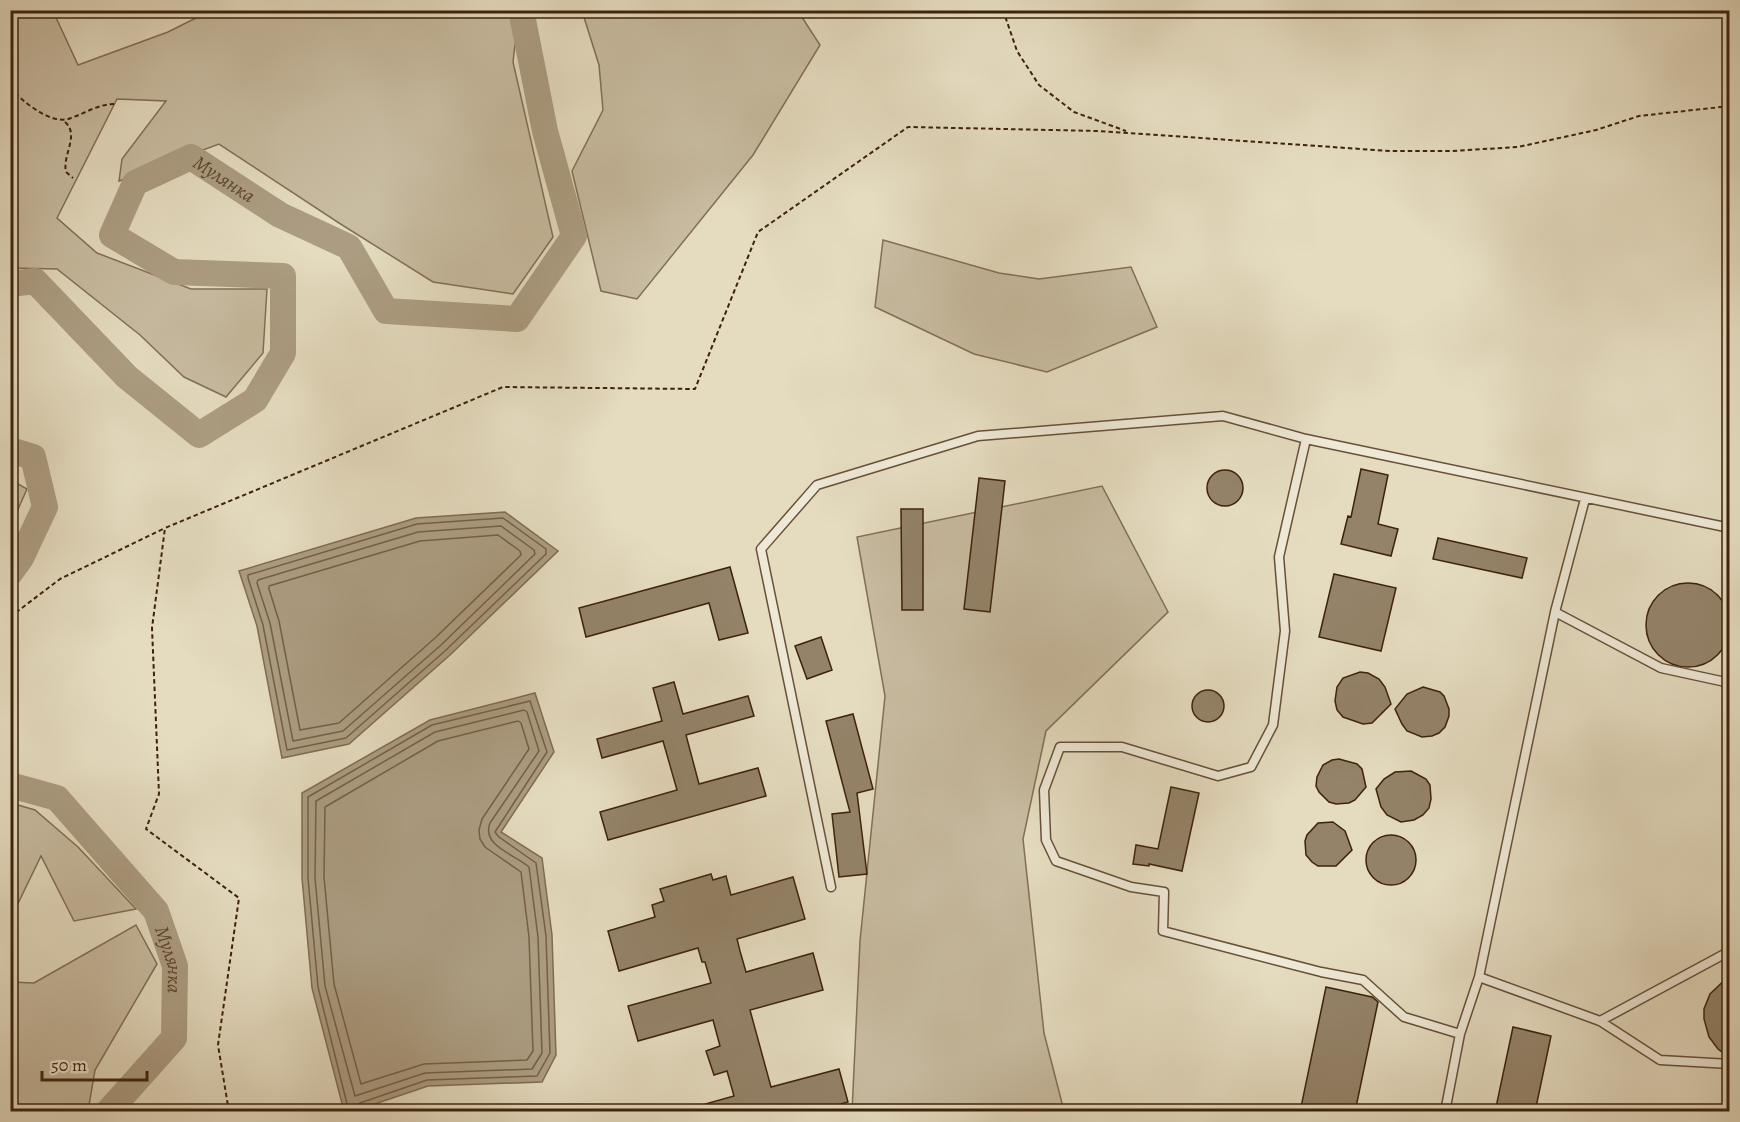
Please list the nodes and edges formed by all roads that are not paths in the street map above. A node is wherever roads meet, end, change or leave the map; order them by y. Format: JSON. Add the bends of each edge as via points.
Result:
{"nodes":[{"id":1,"x":1306,"y":438,"type":"junction"},
{"id":2,"x":1585,"y":499,"type":"junction"},
{"id":3,"x":1730,"y":528,"type":"edge"},
{"id":4,"x":1555,"y":612,"type":"junction"},
{"id":5,"x":1730,"y":683,"type":"edge"},
{"id":6,"x":831,"y":887,"type":"dead end"},
{"id":7,"x":1730,"y":951,"type":"edge"},
{"id":8,"x":1479,"y":976,"type":"junction"},
{"id":9,"x":1600,"y":1021,"type":"junction"},
{"id":10,"x":1460,"y":1034,"type":"junction"},
{"id":11,"x":1730,"y":1064,"type":"edge"},
{"id":12,"x":1445,"y":1112,"type":"edge"}],
"edges":[{"from":1,"to":2,"type":"lane"},
{"from":1,"to":6,"type":"lane","via":[[1222,416],[978,436],[817,485],[761,549]]},
{"from":1,"to":10,"type":"lane","via":[[1279,557],[1285,631],[1273,725],[1251,767],[1218,776],[1122,747],[1060,747],[1044,790],[1046,840],[1056,861],[1131,887],[1164,892],[1162,931],[1363,980],[1404,1017]]},
{"from":2,"to":3,"type":"lane"},
{"from":2,"to":4,"type":"lane"},
{"from":4,"to":5,"type":"lane","via":[[1661,668]]},
{"from":4,"to":8,"type":"lane"},
{"from":7,"to":9,"type":"lane"},
{"from":8,"to":9,"type":"lane"},
{"from":8,"to":10,"type":"lane"},
{"from":9,"to":11,"type":"lane","via":[[1660,1060]]},
{"from":10,"to":12,"type":"lane"}]}
